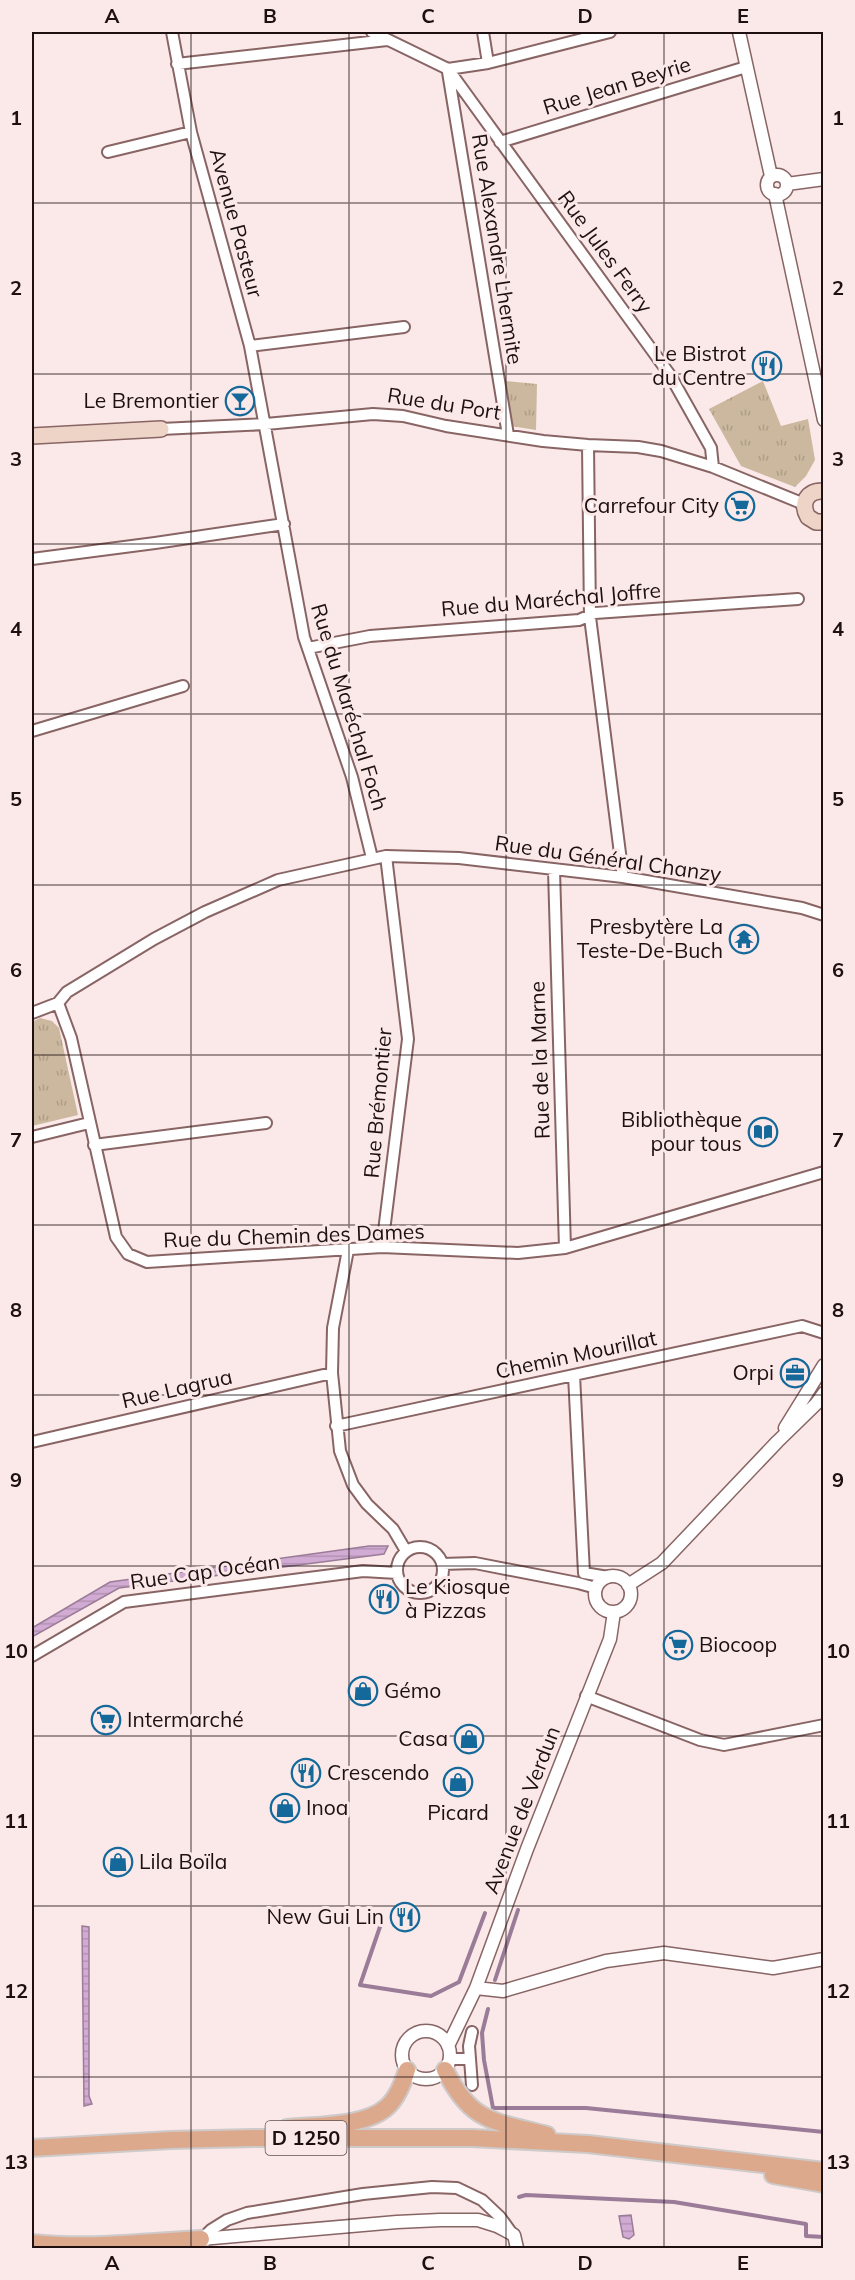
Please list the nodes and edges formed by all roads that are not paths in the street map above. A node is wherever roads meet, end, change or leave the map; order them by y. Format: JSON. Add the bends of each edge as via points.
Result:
{"nodes":[{"id":1,"x":172,"y":32,"type":"edge"},
{"id":2,"x":372,"y":32,"type":"edge"},
{"id":3,"x":483,"y":32,"type":"edge"},
{"id":4,"x":610,"y":32,"type":"edge"},
{"id":5,"x":739,"y":32,"type":"edge"},
{"id":6,"x":387,"y":40,"type":"junction"},
{"id":7,"x":488,"y":63,"type":"junction"},
{"id":8,"x":177,"y":64,"type":"junction"},
{"id":9,"x":746,"y":67,"type":"junction"},
{"id":10,"x":448,"y":69,"type":"junction"},
{"id":11,"x":191,"y":132,"type":"junction"},
{"id":12,"x":500,"y":142,"type":"junction"},
{"id":13,"x":108,"y":152,"type":"dead end"},
{"id":14,"x":771,"y":176,"type":"junction"},
{"id":15,"x":824,"y":179,"type":"edge"},
{"id":16,"x":787,"y":184,"type":"junction"},
{"id":17,"x":775,"y":195,"type":"junction"},
{"id":18,"x":404,"y":327,"type":"dead end"},
{"id":19,"x":250,"y":346,"type":"junction"},
{"id":20,"x":824,"y":420,"type":"edge"},
{"id":21,"x":266,"y":424,"type":"junction"},
{"id":22,"x":161,"y":429,"type":"joint"},
{"id":23,"x":508,"y":435,"type":"junction"},
{"id":24,"x":32,"y":436,"type":"edge"},
{"id":25,"x":588,"y":445,"type":"junction"},
{"id":26,"x":713,"y":467,"type":"junction"},
{"id":27,"x":824,"y":491,"type":"edge"},
{"id":28,"x":804,"y":504,"type":"junction"},
{"id":29,"x":822,"y":523,"type":"edge"},
{"id":30,"x":284,"y":524,"type":"junction"},
{"id":31,"x":32,"y":559,"type":"edge"},
{"id":32,"x":798,"y":600,"type":"dead end"},
{"id":33,"x":590,"y":617,"type":"junction"},
{"id":34,"x":308,"y":648,"type":"junction"},
{"id":35,"x":183,"y":686,"type":"dead end"},
{"id":36,"x":32,"y":731,"type":"edge"},
{"id":37,"x":386,"y":856,"type":"junction"},
{"id":38,"x":372,"y":858,"type":"junction"},
{"id":39,"x":554,"y":870,"type":"junction"},
{"id":40,"x":623,"y":877,"type":"junction"},
{"id":41,"x":824,"y":915,"type":"edge"},
{"id":42,"x":58,"y":1003,"type":"junction"},
{"id":43,"x":32,"y":1013,"type":"edge"},
{"id":44,"x":89,"y":1123,"type":"junction"},
{"id":45,"x":266,"y":1123,"type":"dead end"},
{"id":46,"x":32,"y":1137,"type":"edge"},
{"id":47,"x":94,"y":1145,"type":"junction"},
{"id":48,"x":824,"y":1172,"type":"edge"},
{"id":49,"x":382,"y":1247,"type":"junction"},
{"id":50,"x":564,"y":1248,"type":"junction"},
{"id":51,"x":348,"y":1250,"type":"junction"},
{"id":52,"x":824,"y":1333,"type":"edge"},
{"id":53,"x":824,"y":1365,"type":"edge"},
{"id":54,"x":332,"y":1373,"type":"junction"},
{"id":55,"x":574,"y":1375,"type":"junction"},
{"id":56,"x":824,"y":1394,"type":"edge"},
{"id":57,"x":336,"y":1426,"type":"junction"},
{"id":58,"x":32,"y":1442,"type":"edge"},
{"id":59,"x":777,"y":1442,"type":"junction"},
{"id":60,"x":406,"y":1551,"type":"junction"},
{"id":61,"x":442,"y":1564,"type":"junction"},
{"id":62,"x":397,"y":1573,"type":"junction"},
{"id":63,"x":608,"y":1577,"type":"junction"},
{"id":64,"x":628,"y":1585,"type":"junction"},
{"id":65,"x":596,"y":1588,"type":"junction"},
{"id":66,"x":614,"y":1612,"type":"junction"},
{"id":67,"x":32,"y":1656,"type":"edge"},
{"id":68,"x":586,"y":1696,"type":"junction"},
{"id":69,"x":824,"y":1725,"type":"edge"},
{"id":70,"x":824,"y":1959,"type":"edge"},
{"id":71,"x":476,"y":1988,"type":"junction"},
{"id":72,"x":460,"y":2020,"type":"junction"},
{"id":73,"x":434,"y":2032,"type":"junction"},
{"id":74,"x":471,"y":2032,"type":"dead end"},
{"id":75,"x":448,"y":2046,"type":"junction"},
{"id":76,"x":470,"y":2059,"type":"junction"},
{"id":77,"x":447,"y":2064,"type":"junction"},
{"id":78,"x":407,"y":2070,"type":"junction"},
{"id":79,"x":472,"y":2085,"type":"dead end"},
{"id":80,"x":170,"y":2139,"type":"junction"},
{"id":81,"x":580,"y":2144,"type":"junction"},
{"id":82,"x":32,"y":2148,"type":"edge"},
{"id":83,"x":703,"y":2158,"type":"junction"},
{"id":84,"x":824,"y":2171,"type":"edge"},
{"id":85,"x":824,"y":2184,"type":"edge"},
{"id":86,"x":514,"y":2235,"type":"junction"},
{"id":87,"x":32,"y":2243,"type":"edge"},
{"id":88,"x":197,"y":2244,"type":"edge"},
{"id":89,"x":518,"y":2248,"type":"edge"}],
"edges":[{"from":1,"to":8,"type":"street","name":"Avenue Pasteur"},
{"from":2,"to":6,"type":"street"},
{"from":3,"to":7,"type":"street"},
{"from":4,"to":7,"type":"street"},
{"from":5,"to":9,"type":"street"},
{"from":6,"to":8,"type":"street"},
{"from":6,"to":10,"type":"street"},
{"from":7,"to":10,"type":"street"},
{"from":8,"to":11,"type":"street","name":"Avenue Pasteur"},
{"from":9,"to":12,"type":"street","name":"Rue Jean Beyrie"},
{"from":9,"to":14,"type":"street"},
{"from":10,"to":12,"type":"street","name":"Rue Jules Ferry"},
{"from":10,"to":23,"type":"street","name":"Rue Alexandre Lhermite"},
{"from":11,"to":13,"type":"street"},
{"from":11,"to":19,"type":"street","name":"Avenue Pasteur"},
{"from":12,"to":26,"type":"street","name":"Rue Jules Ferry","via":[[670,375],[711,448]]},
{"from":14,"to":16,"type":"street","via":[[780,175]]},
{"from":14,"to":17,"type":"street","via":[[767,186]]},
{"from":15,"to":16,"type":"street"},
{"from":16,"to":17,"type":"street","via":[[784,191]]},
{"from":17,"to":20,"type":"street"},
{"from":18,"to":19,"type":"street"},
{"from":19,"to":21,"type":"street","name":"Avenue Pasteur"},
{"from":21,"to":22,"type":"street","name":"Rue du Port"},
{"from":21,"to":23,"type":"street","name":"Rue du Port","via":[[374,414]]},
{"from":21,"to":30,"type":"street","name":"Rue du Maréchal Foch"},
{"from":22,"to":24,"type":"main road","name":"Rue du Port"},
{"from":23,"to":25,"type":"street","name":"Rue du Port"},
{"from":25,"to":26,"type":"street","name":"Rue du Port","via":[[662,451]]},
{"from":25,"to":33,"type":"street"},
{"from":26,"to":28,"type":"street","name":"Rue du Port"},
{"from":27,"to":28,"type":"main road","via":[[810,494]]},
{"from":28,"to":29,"type":"main road","via":[[808,517]]},
{"from":30,"to":31,"type":"street"},
{"from":30,"to":34,"type":"street","name":"Rue du Maréchal Foch"},
{"from":32,"to":33,"type":"street","name":"Rue du Maréchal Joffre"},
{"from":33,"to":34,"type":"street","name":"Rue du Maréchal Joffre","via":[[370,636]]},
{"from":33,"to":40,"type":"street"},
{"from":34,"to":38,"type":"street","name":"Rue du Maréchal Foch","via":[[352,777]]},
{"from":35,"to":36,"type":"street"},
{"from":37,"to":38,"type":"street","name":"Rue du Général Chanzy"},
{"from":37,"to":39,"type":"street","name":"Rue du Général Chanzy","via":[[459,858]]},
{"from":37,"to":49,"type":"street","name":"Rue Brémontier","via":[[408,1040]]},
{"from":38,"to":42,"type":"street","name":"Rue du Général Chanzy","via":[[278,880],[205,912],[153,939],[68,992]]},
{"from":39,"to":40,"type":"street","name":"Rue du Général Chanzy"},
{"from":39,"to":50,"type":"street","name":"Rue de la Marne"},
{"from":40,"to":41,"type":"street","name":"Rue du Général Chanzy"},
{"from":42,"to":43,"type":"street","name":"Rue du Général Chanzy"},
{"from":42,"to":44,"type":"street","name":"Rue du Chemin des Dames","via":[[71,1038]]},
{"from":44,"to":46,"type":"street"},
{"from":44,"to":47,"type":"street","name":"Rue du Chemin des Dames"},
{"from":45,"to":47,"type":"street"},
{"from":47,"to":51,"type":"street","name":"Rue du Chemin des Dames","via":[[116,1237],[128,1254],[136,1258],[147,1262]]},
{"from":48,"to":50,"type":"street","name":"Rue du Chemin des Dames"},
{"from":49,"to":50,"type":"street","name":"Rue du Chemin des Dames","via":[[518,1253]]},
{"from":49,"to":51,"type":"street","name":"Rue du Chemin des Dames"},
{"from":51,"to":54,"type":"street","via":[[333,1328]]},
{"from":52,"to":55,"type":"street","name":"Chemin Mourillat","via":[[802,1326]]},
{"from":53,"to":59,"type":"street"},
{"from":54,"to":57,"type":"street"},
{"from":54,"to":58,"type":"street","name":"Rue Lagrua"},
{"from":55,"to":57,"type":"street","name":"Chemin Mourillat"},
{"from":55,"to":63,"type":"street","via":[[584,1573]]},
{"from":56,"to":59,"type":"street"},
{"from":57,"to":60,"type":"street","via":[[353,1485],[393,1529]]},
{"from":59,"to":64,"type":"street","via":[[662,1563]]},
{"from":60,"to":61,"type":"street","via":[[421,1547],[436,1553]]},
{"from":60,"to":62,"type":"street"},
{"from":61,"to":62,"type":"street","via":[[441,1579],[433,1589],[421,1593],[410,1591]]},
{"from":61,"to":65,"type":"street","via":[[475,1563]]},
{"from":62,"to":67,"type":"street","name":"Rue Cap Océan","via":[[363,1571],[124,1602]]},
{"from":63,"to":64,"type":"street","via":[[620,1578]]},
{"from":63,"to":65,"type":"street"},
{"from":64,"to":66,"type":"street","via":[[629,1602]]},
{"from":65,"to":66,"type":"street","via":[[598,1605]]},
{"from":66,"to":68,"type":"street","name":"Avenue de Verdun","via":[[610,1639]]},
{"from":68,"to":69,"type":"street","via":[[700,1740],[724,1745]]},
{"from":68,"to":71,"type":"street","name":"Avenue de Verdun"},
{"from":70,"to":71,"type":"street","via":[[773,1968],[664,1953],[606,1961],[503,1991]]},
{"from":71,"to":72,"type":"street","name":"Avenue de Verdun"},
{"from":72,"to":73,"type":"street"},
{"from":72,"to":75,"type":"street","name":"Avenue de Verdun"},
{"from":73,"to":75,"type":"street"},
{"from":73,"to":78,"type":"street","via":[[419,2032],[404,2045],[402,2058]]},
{"from":74,"to":76,"type":"street"},
{"from":75,"to":77,"type":"street"},
{"from":76,"to":77,"type":"street"},
{"from":76,"to":79,"type":"street"},
{"from":77,"to":78,"type":"street","via":[[436,2077],[426,2079]]},
{"from":77,"to":81,"type":"main road","via":[[456,2091],[473,2111]]},
{"from":78,"to":80,"type":"main road","via":[[387,2107],[357,2121]]},
{"from":80,"to":81,"type":"main road","number":"D 1250","via":[[449,2138]]},
{"from":80,"to":82,"type":"main road","number":"D 1250"},
{"from":81,"to":83,"type":"main road","number":"D 1250"},
{"from":83,"to":84,"type":"main road","number":"D 1250"},
{"from":83,"to":85,"type":"main road","number":"D 1250"},
{"from":86,"to":88,"type":"street","via":[[478,2220],[440,2220]]},
{"from":86,"to":88,"type":"street","via":[[482,2200],[457,2188],[439,2187],[363,2194],[247,2213],[227,2220]]},
{"from":86,"to":89,"type":"street"},
{"from":87,"to":88,"type":"main road"}]}
